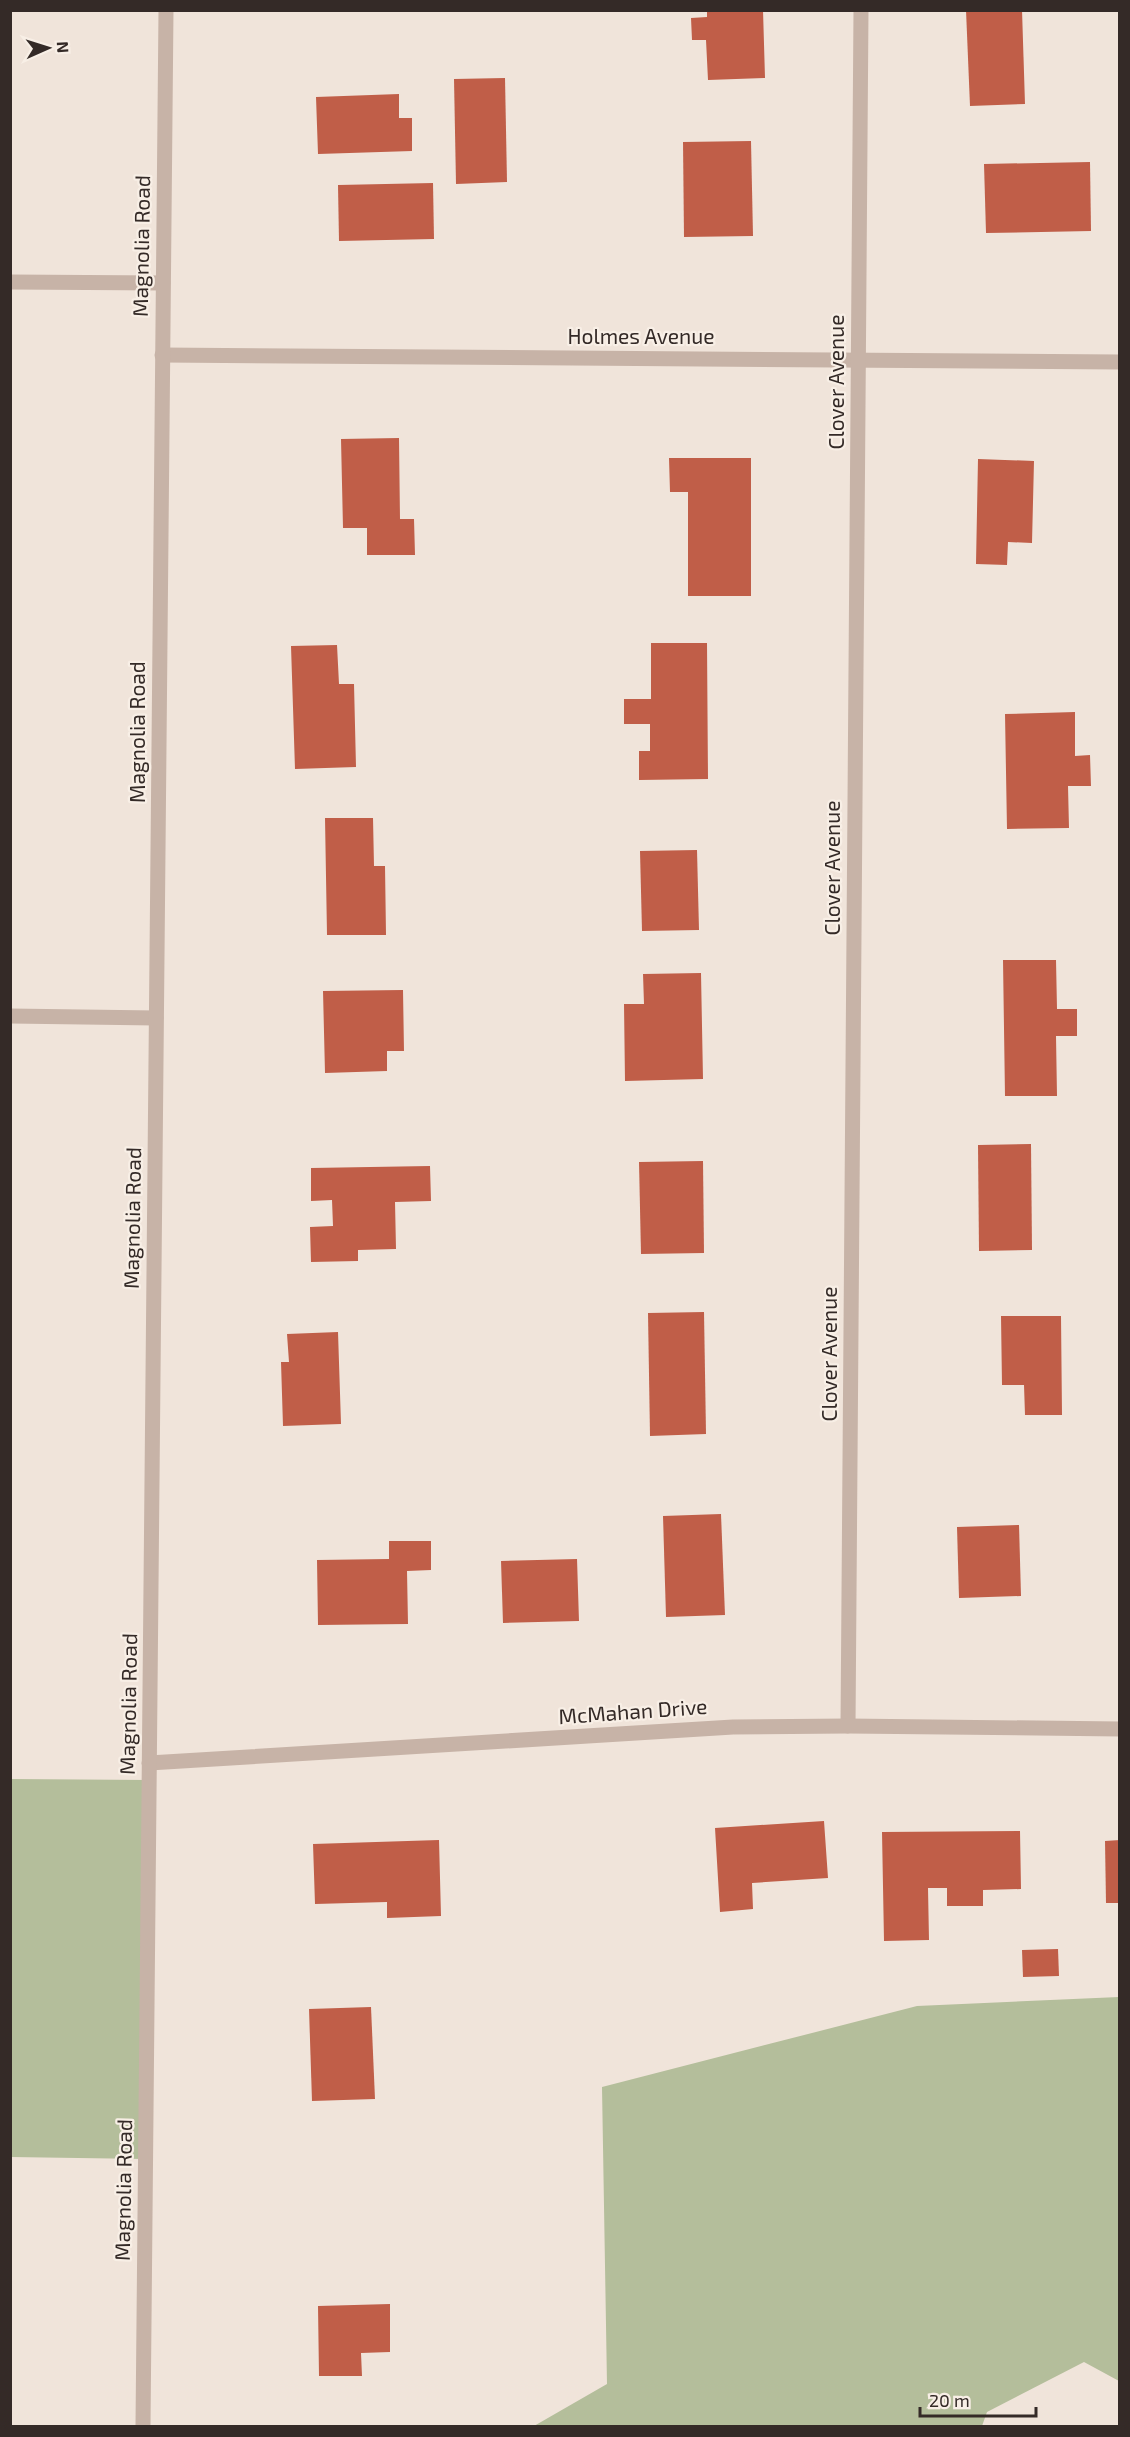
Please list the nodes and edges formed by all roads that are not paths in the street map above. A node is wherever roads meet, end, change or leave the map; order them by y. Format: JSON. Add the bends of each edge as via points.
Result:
{"nodes":[{"id":1,"x":165,"y":10,"type":"edge"},
{"id":2,"x":861,"y":10,"type":"edge"},
{"id":3,"x":10,"y":282,"type":"edge"},
{"id":4,"x":163,"y":283,"type":"junction"},
{"id":5,"x":162,"y":355,"type":"junction"},
{"id":6,"x":858,"y":359,"type":"junction"},
{"id":7,"x":1119,"y":362,"type":"edge"},
{"id":8,"x":10,"y":1016,"type":"edge"},
{"id":9,"x":156,"y":1018,"type":"junction"},
{"id":10,"x":848,"y":1726,"type":"junction"},
{"id":11,"x":1119,"y":1730,"type":"edge"},
{"id":12,"x":149,"y":1763,"type":"junction"},
{"id":13,"x":143,"y":2427,"type":"edge"}],
"edges":[{"from":1,"to":4,"type":"street","name":"Magnolia Road"},
{"from":2,"to":6,"type":"street","name":"Clover Avenue"},
{"from":3,"to":4,"type":"street"},
{"from":4,"to":5,"type":"street","name":"Magnolia Road"},
{"from":5,"to":6,"type":"street","name":"Holmes Avenue"},
{"from":5,"to":9,"type":"street","name":"Magnolia Road"},
{"from":6,"to":7,"type":"street","name":"Holmes Avenue"},
{"from":6,"to":10,"type":"street","name":"Clover Avenue"},
{"from":8,"to":9,"type":"street"},
{"from":9,"to":12,"type":"street","name":"Magnolia Road"},
{"from":10,"to":11,"type":"street","name":"McMahan Drive"},
{"from":10,"to":12,"type":"street","name":"McMahan Drive","via":[[733,1727]]},
{"from":12,"to":13,"type":"street","name":"Magnolia Road"}]}
